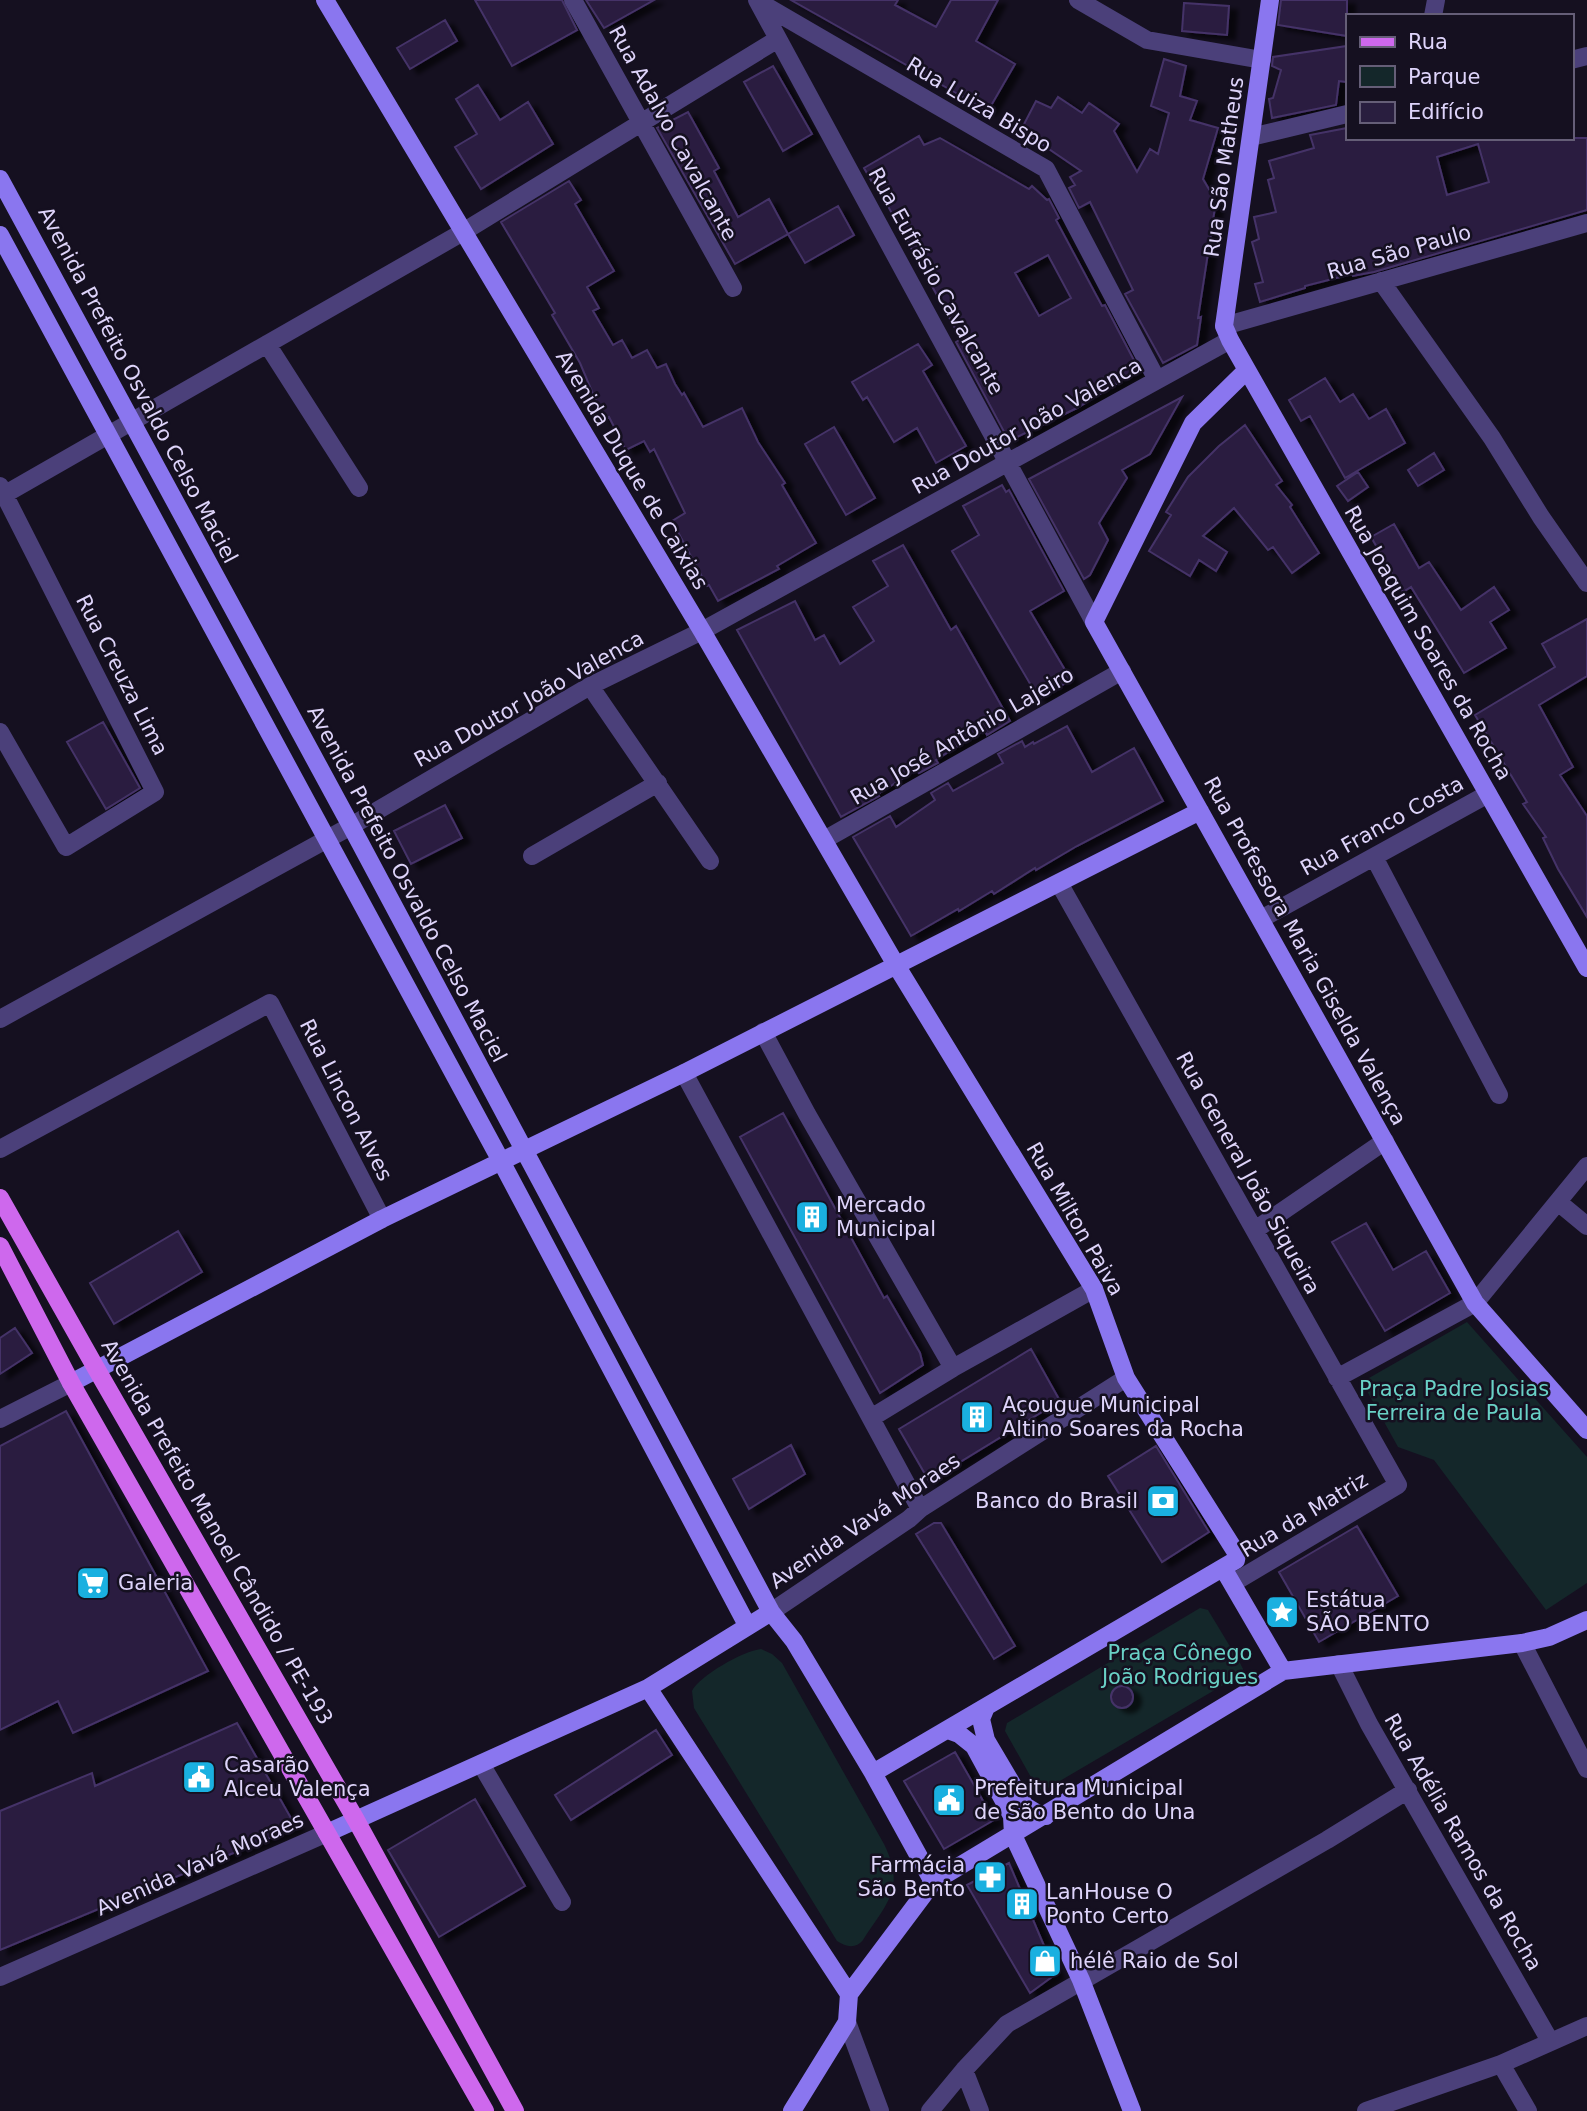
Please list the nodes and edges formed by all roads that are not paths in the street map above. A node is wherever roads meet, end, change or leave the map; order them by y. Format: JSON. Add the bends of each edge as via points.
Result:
{"nodes":[{"id":1,"x":325,"y":0,"type":"edge"},
{"id":2,"x":573,"y":0,"type":"edge"},
{"id":3,"x":757,"y":0,"type":"edge"},
{"id":4,"x":1078,"y":0,"type":"edge"},
{"id":5,"x":1270,"y":0,"type":"edge"},
{"id":6,"x":778,"y":39,"type":"junction"},
{"id":7,"x":1262,"y":60,"type":"junction"},
{"id":8,"x":1346,"y":114,"type":"edge"},
{"id":9,"x":641,"y":124,"type":"junction"},
{"id":10,"x":1251,"y":137,"type":"junction"},
{"id":11,"x":0,"y":179,"type":"edge"},
{"id":12,"x":1587,"y":223,"type":"edge"},
{"id":13,"x":463,"y":232,"type":"junction"},
{"id":14,"x":0,"y":236,"type":"edge"},
{"id":15,"x":1381,"y":281,"type":"junction"},
{"id":16,"x":733,"y":288,"type":"dead end"},
{"id":17,"x":1227,"y":333,"type":"junction"},
{"id":18,"x":267,"y":344,"type":"junction"},
{"id":19,"x":1247,"y":370,"type":"junction"},
{"id":20,"x":1157,"y":380,"type":"junction"},
{"id":21,"x":131,"y":421,"type":"junction"},
{"id":22,"x":108,"y":435,"type":"junction"},
{"id":23,"x":1008,"y":463,"type":"junction"},
{"id":24,"x":359,"y":488,"type":"dead end"},
{"id":25,"x":2,"y":492,"type":"edge"},
{"id":26,"x":1587,"y":583,"type":"edge"},
{"id":27,"x":1094,"y":622,"type":"junction"},
{"id":28,"x":702,"y":631,"type":"junction"},
{"id":29,"x":1122,"y":671,"type":"junction"},
{"id":30,"x":590,"y":686,"type":"junction"},
{"id":31,"x":0,"y":732,"type":"edge"},
{"id":32,"x":658,"y":783,"type":"junction"},
{"id":33,"x":1488,"y":794,"type":"junction"},
{"id":34,"x":1200,"y":811,"type":"junction"},
{"id":35,"x":351,"y":826,"type":"junction"},
{"id":36,"x":327,"y":839,"type":"junction"},
{"id":37,"x":824,"y":840,"type":"junction"},
{"id":38,"x":532,"y":856,"type":"dead end"},
{"id":39,"x":1374,"y":857,"type":"junction"},
{"id":40,"x":710,"y":861,"type":"dead end"},
{"id":41,"x":1059,"y":883,"type":"junction"},
{"id":42,"x":1261,"y":919,"type":"junction"},
{"id":43,"x":896,"y":965,"type":"junction"},
{"id":44,"x":1587,"y":968,"type":"edge"},
{"id":45,"x":0,"y":1019,"type":"edge"},
{"id":46,"x":763,"y":1032,"type":"junction"},
{"id":47,"x":684,"y":1073,"type":"junction"},
{"id":48,"x":1499,"y":1096,"type":"dead end"},
{"id":49,"x":1385,"y":1141,"type":"junction"},
{"id":50,"x":0,"y":1149,"type":"edge"},
{"id":51,"x":524,"y":1150,"type":"junction"},
{"id":52,"x":501,"y":1161,"type":"junction"},
{"id":53,"x":1587,"y":1166,"type":"edge"},
{"id":54,"x":0,"y":1198,"type":"edge"},
{"id":55,"x":1558,"y":1202,"type":"junction"},
{"id":56,"x":382,"y":1219,"type":"junction"},
{"id":57,"x":1587,"y":1226,"type":"edge"},
{"id":58,"x":1255,"y":1230,"type":"junction"},
{"id":59,"x":0,"y":1246,"type":"edge"},
{"id":60,"x":1094,"y":1289,"type":"junction"},
{"id":61,"x":1475,"y":1303,"type":"junction"},
{"id":62,"x":953,"y":1368,"type":"junction"},
{"id":63,"x":97,"y":1370,"type":"junction"},
{"id":64,"x":1126,"y":1378,"type":"junction"},
{"id":65,"x":1337,"y":1378,"type":"junction"},
{"id":66,"x":71,"y":1383,"type":"junction"},
{"id":67,"x":871,"y":1418,"type":"junction"},
{"id":68,"x":0,"y":1419,"type":"edge"},
{"id":69,"x":1587,"y":1430,"type":"edge"},
{"id":70,"x":1398,"y":1485,"type":"joint"},
{"id":71,"x":920,"y":1509,"type":"junction"},
{"id":72,"x":1228,"y":1575,"type":"junction"},
{"id":73,"x":771,"y":1612,"type":"junction"},
{"id":74,"x":1587,"y":1620,"type":"edge"},
{"id":75,"x":747,"y":1625,"type":"junction"},
{"id":76,"x":1522,"y":1643,"type":"junction"},
{"id":77,"x":1339,"y":1664,"type":"junction"},
{"id":78,"x":1283,"y":1671,"type":"junction"},
{"id":79,"x":648,"y":1688,"type":"junction"},
{"id":80,"x":986,"y":1707,"type":"junction"},
{"id":81,"x":948,"y":1730,"type":"junction"},
{"id":82,"x":481,"y":1763,"type":"junction"},
{"id":83,"x":1587,"y":1769,"type":"edge"},
{"id":84,"x":873,"y":1773,"type":"junction"},
{"id":85,"x":1408,"y":1790,"type":"junction"},
{"id":86,"x":1046,"y":1816,"type":"junction"},
{"id":87,"x":356,"y":1820,"type":"junction"},
{"id":88,"x":327,"y":1833,"type":"junction"},
{"id":89,"x":1013,"y":1835,"type":"junction"},
{"id":90,"x":933,"y":1882,"type":"junction"},
{"id":91,"x":562,"y":1902,"type":"dead end"},
{"id":92,"x":0,"y":1977,"type":"edge"},
{"id":93,"x":1081,"y":1980,"type":"junction"},
{"id":94,"x":849,"y":1994,"type":"junction"},
{"id":95,"x":848,"y":2022,"type":"junction"},
{"id":96,"x":1587,"y":2026,"type":"edge"},
{"id":97,"x":1550,"y":2041,"type":"junction"},
{"id":98,"x":1501,"y":2064,"type":"junction"},
{"id":99,"x":964,"y":2070,"type":"junction"},
{"id":100,"x":485,"y":2111,"type":"edge"},
{"id":101,"x":514,"y":2111,"type":"edge"},
{"id":102,"x":792,"y":2111,"type":"edge"},
{"id":103,"x":880,"y":2111,"type":"edge"},
{"id":104,"x":930,"y":2111,"type":"edge"},
{"id":105,"x":980,"y":2111,"type":"edge"},
{"id":106,"x":1132,"y":2111,"type":"edge"},
{"id":107,"x":1366,"y":2111,"type":"edge"},
{"id":108,"x":1528,"y":2111,"type":"edge"}],
"edges":[{"from":1,"to":13,"type":"street","name":"Avenida Duque de Caixias"},
{"from":2,"to":9,"type":"street","name":"Rua Adalvo Cavalcante"},
{"from":3,"to":6,"type":"street","name":"Rua Eufrásio Cavalcante"},
{"from":3,"to":20,"type":"street","name":"Rua Luiza Bispo","via":[[1046,169]]},
{"from":4,"to":7,"type":"street","via":[[1147,40]]},
{"from":5,"to":7,"type":"street","name":"Rua São Matheus"},
{"from":6,"to":9,"type":"street"},
{"from":6,"to":23,"type":"street","name":"Rua Eufrásio Cavalcante"},
{"from":7,"to":10,"type":"street","name":"Rua São Matheus"},
{"from":8,"to":10,"type":"street"},
{"from":9,"to":13,"type":"street"},
{"from":9,"to":16,"type":"street","name":"Rua Adalvo Cavalcante"},
{"from":10,"to":17,"type":"street","name":"Rua São Matheus"},
{"from":11,"to":21,"type":"street","name":"Avenida Prefeito Osvaldo Celso Maciel"},
{"from":12,"to":15,"type":"street","name":"Rua São Paulo"},
{"from":13,"to":18,"type":"street"},
{"from":13,"to":28,"type":"street","name":"Avenida Duque de Caixias"},
{"from":14,"to":22,"type":"street"},
{"from":15,"to":17,"type":"street","name":"Rua São Paulo"},
{"from":15,"to":26,"type":"street"},
{"from":17,"to":19,"type":"street","name":"Rua Joaquim Soares da Rocha"},
{"from":17,"to":20,"type":"street","name":"Rua Doutor João Valenca"},
{"from":18,"to":21,"type":"street"},
{"from":18,"to":24,"type":"street"},
{"from":19,"to":27,"type":"street","via":[[1193,423]]},
{"from":19,"to":33,"type":"street","name":"Rua Joaquim Soares da Rocha"},
{"from":20,"to":23,"type":"street","name":"Rua Doutor João Valenca"},
{"from":21,"to":22,"type":"street"},
{"from":21,"to":35,"type":"street","name":"Avenida Prefeito Osvaldo Celso Maciel"},
{"from":22,"to":25,"type":"street"},
{"from":22,"to":36,"type":"street"},
{"from":23,"to":27,"type":"street","name":"Rua Eufrásio Cavalcante"},
{"from":23,"to":28,"type":"street","name":"Rua Doutor João Valenca"},
{"from":25,"to":31,"type":"street","name":"Rua Creuza Lima","via":[[155,792],[66,847]]},
{"from":27,"to":29,"type":"street","name":"Rua Professora Maria Giselda Valença"},
{"from":28,"to":30,"type":"street","name":"Rua Doutor João Valenca"},
{"from":28,"to":37,"type":"street","name":"Avenida Duque de Caixias"},
{"from":29,"to":34,"type":"street","name":"Rua Professora Maria Giselda Valença"},
{"from":29,"to":37,"type":"street","name":"Rua José Antônio Lajeiro"},
{"from":30,"to":32,"type":"street"},
{"from":30,"to":35,"type":"street","name":"Rua Doutor João Valenca"},
{"from":32,"to":38,"type":"street"},
{"from":32,"to":40,"type":"street"},
{"from":33,"to":39,"type":"street","name":"Rua Franco Costa"},
{"from":33,"to":44,"type":"street","name":"Rua Joaquim Soares da Rocha"},
{"from":34,"to":41,"type":"street"},
{"from":34,"to":42,"type":"street","name":"Rua Professora Maria Giselda Valença"},
{"from":35,"to":36,"type":"street","name":"Rua Doutor João Valenca"},
{"from":35,"to":51,"type":"street","name":"Avenida Prefeito Osvaldo Celso Maciel"},
{"from":36,"to":45,"type":"street","name":"Rua Doutor João Valenca"},
{"from":36,"to":52,"type":"street"},
{"from":37,"to":43,"type":"street","name":"Avenida Duque de Caixias"},
{"from":39,"to":42,"type":"street","name":"Rua Franco Costa"},
{"from":39,"to":48,"type":"street"},
{"from":41,"to":43,"type":"street"},
{"from":41,"to":58,"type":"street","name":"Rua General João Siqueira"},
{"from":42,"to":49,"type":"street","name":"Rua Professora Maria Giselda Valença"},
{"from":43,"to":46,"type":"street"},
{"from":43,"to":60,"type":"street","name":"Rua Milton Paiva"},
{"from":46,"to":47,"type":"street"},
{"from":46,"to":62,"type":"street"},
{"from":47,"to":51,"type":"street"},
{"from":47,"to":67,"type":"street"},
{"from":49,"to":58,"type":"street"},
{"from":49,"to":61,"type":"street","name":"Rua Professora Maria Giselda Valença"},
{"from":50,"to":56,"type":"street","name":"Rua Lincon Alves","via":[[270,1003]]},
{"from":51,"to":52,"type":"street"},
{"from":51,"to":73,"type":"street","name":"Avenida Prefeito Osvaldo Celso Maciel"},
{"from":52,"to":56,"type":"street"},
{"from":52,"to":75,"type":"street"},
{"from":53,"to":55,"type":"street"},
{"from":54,"to":63,"type":"main road","name":"Avenida Prefeito Manoel Cândido / PE-193"},
{"from":55,"to":57,"type":"street"},
{"from":55,"to":61,"type":"street"},
{"from":56,"to":63,"type":"street"},
{"from":58,"to":65,"type":"street","name":"Rua General João Siqueira"},
{"from":59,"to":66,"type":"main road"},
{"from":60,"to":62,"type":"street"},
{"from":60,"to":64,"type":"street","name":"Rua Milton Paiva"},
{"from":61,"to":65,"type":"street"},
{"from":61,"to":69,"type":"street"},
{"from":62,"to":67,"type":"street"},
{"from":63,"to":66,"type":"street"},
{"from":63,"to":87,"type":"main road","name":"Avenida Prefeito Manoel Cândido / PE-193"},
{"from":64,"to":71,"type":"street","name":"Avenida Vavá Moraes"},
{"from":64,"to":72,"type":"street","name":"Rua Milton Paiva","via":[[1237,1554]]},
{"from":65,"to":70,"type":"street","name":"Rua General João Siqueira"},
{"from":66,"to":68,"type":"street"},
{"from":66,"to":88,"type":"main road"},
{"from":67,"to":71,"type":"street"},
{"from":70,"to":72,"type":"street","name":"Rua da Matriz"},
{"from":71,"to":73,"type":"street","name":"Avenida Vavá Moraes"},
{"from":72,"to":78,"type":"street"},
{"from":72,"to":80,"type":"street"},
{"from":73,"to":75,"type":"street","name":"Avenida Vavá Moraes"},
{"from":73,"to":84,"type":"street","name":"Avenida Prefeito Osvaldo Celso Maciel","via":[[794,1641]]},
{"from":74,"to":76,"type":"street"},
{"from":75,"to":79,"type":"street","name":"Avenida Vavá Moraes"},
{"from":76,"to":77,"type":"street"},
{"from":76,"to":83,"type":"street"},
{"from":77,"to":78,"type":"street"},
{"from":77,"to":85,"type":"street","name":"Rua Adélia Ramos da Rocha"},
{"from":78,"to":86,"type":"street"},
{"from":79,"to":82,"type":"street","name":"Avenida Vavá Moraes"},
{"from":79,"to":94,"type":"street"},
{"from":80,"to":81,"type":"street"},
{"from":80,"to":86,"type":"street","via":[[981,1719],[986,1740],[1025,1806]]},
{"from":81,"to":84,"type":"street"},
{"from":81,"to":89,"type":"street","via":[[974,1746],[1012,1816]]},
{"from":82,"to":87,"type":"street","name":"Avenida Vavá Moraes"},
{"from":82,"to":91,"type":"street"},
{"from":84,"to":90,"type":"street","name":"Avenida Prefeito Osvaldo Celso Maciel"},
{"from":85,"to":93,"type":"street"},
{"from":85,"to":97,"type":"street","name":"Rua Adélia Ramos da Rocha"},
{"from":86,"to":89,"type":"street"},
{"from":87,"to":88,"type":"street","name":"Avenida Vavá Moraes"},
{"from":87,"to":101,"type":"main road","name":"Avenida Prefeito Manoel Cândido / PE-193"},
{"from":88,"to":92,"type":"street","name":"Avenida Vavá Moraes"},
{"from":88,"to":100,"type":"main road"},
{"from":89,"to":90,"type":"street"},
{"from":89,"to":93,"type":"street"},
{"from":90,"to":94,"type":"street"},
{"from":93,"to":99,"type":"street","via":[[1007,2024]]},
{"from":93,"to":106,"type":"street"},
{"from":94,"to":95,"type":"street"},
{"from":95,"to":102,"type":"street"},
{"from":95,"to":103,"type":"street"},
{"from":96,"to":97,"type":"street"},
{"from":97,"to":98,"type":"street"},
{"from":98,"to":107,"type":"street"},
{"from":98,"to":108,"type":"street"},
{"from":99,"to":104,"type":"street"},
{"from":99,"to":105,"type":"street"}]}
